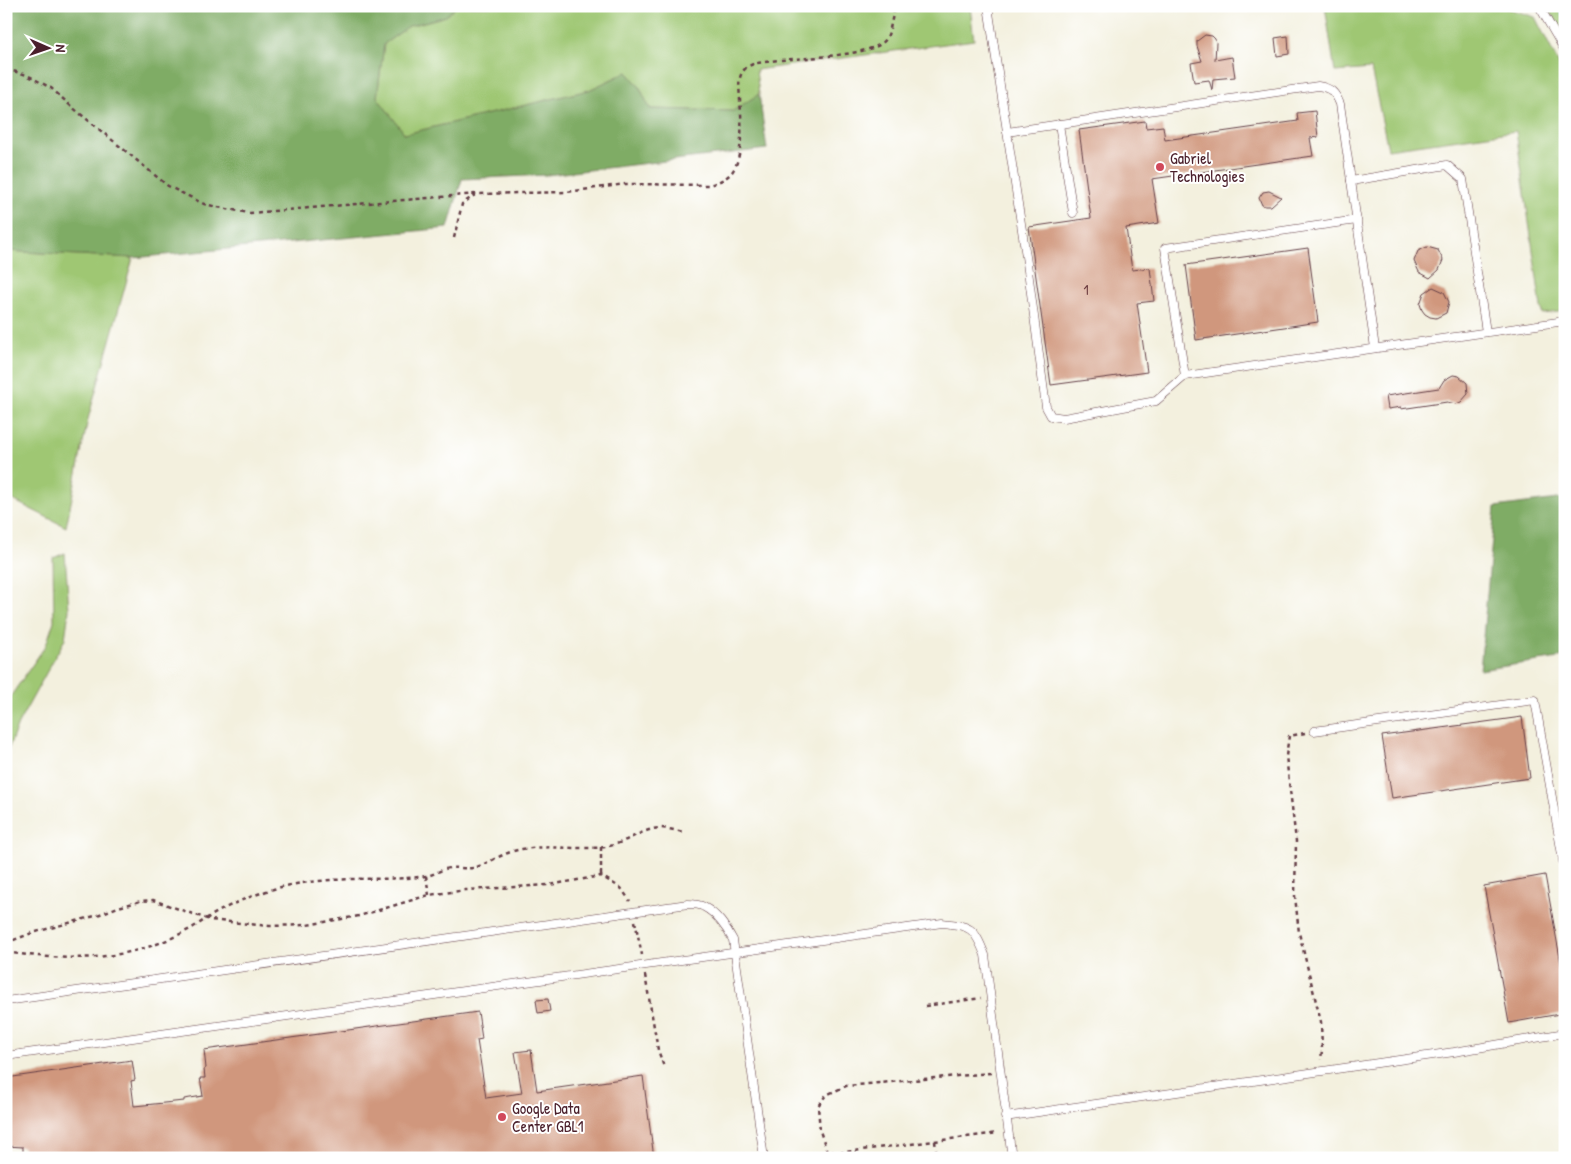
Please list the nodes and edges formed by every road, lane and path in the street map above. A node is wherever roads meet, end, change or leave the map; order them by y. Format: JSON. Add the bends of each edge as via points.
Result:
{"nodes":[{"id":1,"x":895,"y":6,"type":"edge"},
{"id":2,"x":988,"y":6,"type":"edge"},
{"id":3,"x":1539,"y":6,"type":"edge"},
{"id":4,"x":1565,"y":51,"type":"edge"},
{"id":5,"x":6,"y":69,"type":"edge"},
{"id":6,"x":1059,"y":124,"type":"junction"},
{"id":7,"x":1007,"y":132,"type":"junction"},
{"id":8,"x":1351,"y":181,"type":"junction"},
{"id":9,"x":476,"y":194,"type":"junction"},
{"id":10,"x":1072,"y":213,"type":"dead end"},
{"id":11,"x":1357,"y":220,"type":"junction"},
{"id":12,"x":454,"y":238,"type":"dead end"},
{"id":13,"x":1565,"y":320,"type":"edge"},
{"id":14,"x":1486,"y":332,"type":"junction"},
{"id":15,"x":1374,"y":348,"type":"junction"},
{"id":16,"x":1185,"y":376,"type":"junction"},
{"id":17,"x":1314,"y":731,"type":"joint"},
{"id":18,"x":685,"y":832,"type":"dead end"},
{"id":19,"x":601,"y":847,"type":"junction"},
{"id":20,"x":1565,"y":872,"type":"edge"},
{"id":21,"x":426,"y":876,"type":"junction"},
{"id":22,"x":601,"y":876,"type":"junction"},
{"id":23,"x":429,"y":895,"type":"junction"},
{"id":24,"x":633,"y":911,"type":"junction"},
{"id":25,"x":205,"y":919,"type":"junction"},
{"id":26,"x":6,"y":943,"type":"edge"},
{"id":27,"x":6,"y":952,"type":"edge"},
{"id":28,"x":735,"y":952,"type":"junction"},
{"id":29,"x":644,"y":966,"type":"junction"},
{"id":30,"x":990,"y":997,"type":"junction"},
{"id":31,"x":6,"y":1002,"type":"edge"},
{"id":32,"x":925,"y":1006,"type":"dead end"},
{"id":33,"x":1565,"y":1033,"type":"edge"},
{"id":34,"x":6,"y":1056,"type":"edge"},
{"id":35,"x":664,"y":1067,"type":"dead end"},
{"id":36,"x":1319,"y":1071,"type":"junction"},
{"id":37,"x":1000,"y":1072,"type":"junction"},
{"id":38,"x":1006,"y":1117,"type":"junction"},
{"id":39,"x":1008,"y":1132,"type":"junction"},
{"id":40,"x":935,"y":1141,"type":"junction"},
{"id":41,"x":764,"y":1158,"type":"edge"},
{"id":42,"x":937,"y":1158,"type":"edge"},
{"id":43,"x":1012,"y":1158,"type":"edge"}],
"edges":[{"from":1,"to":9,"type":"path","via":[[886,41],[874,49],[752,64],[744,70],[739,81],[739,156],[734,170],[722,181],[710,185],[626,184],[567,192]]},
{"from":2,"to":7,"type":"lane"},
{"from":3,"to":4,"type":"lane"},
{"from":5,"to":9,"type":"path","via":[[27,75],[51,88],[168,186],[204,204],[226,210],[250,213]]},
{"from":6,"to":7,"type":"lane"},
{"from":6,"to":8,"type":"lane","via":[[1328,87],[1340,104]]},
{"from":6,"to":10,"type":"lane"},
{"from":7,"to":16,"type":"lane","via":[[1046,407],[1051,416],[1064,418],[1156,401]]},
{"from":8,"to":11,"type":"lane"},
{"from":8,"to":14,"type":"lane","via":[[1447,164],[1463,179]]},
{"from":9,"to":12,"type":"path","via":[[462,204]]},
{"from":11,"to":15,"type":"lane"},
{"from":11,"to":16,"type":"lane","via":[[1165,248]]},
{"from":13,"to":14,"type":"lane"},
{"from":14,"to":15,"type":"lane"},
{"from":15,"to":16,"type":"lane"},
{"from":17,"to":20,"type":"lane","via":[[1535,700]]},
{"from":17,"to":36,"type":"path","via":[[1288,736],[1286,756],[1296,841],[1295,896],[1299,933],[1321,1022]]},
{"from":18,"to":19,"type":"path","via":[[658,828]]},
{"from":19,"to":21,"type":"path","via":[[521,849],[475,868],[453,867]]},
{"from":19,"to":22,"type":"path"},
{"from":21,"to":23,"type":"path"},
{"from":21,"to":25,"type":"path","via":[[293,884],[263,892]]},
{"from":22,"to":23,"type":"path","via":[[549,885]]},
{"from":22,"to":24,"type":"path","via":[[621,888]]},
{"from":23,"to":25,"type":"path","via":[[360,916],[307,925],[269,926]]},
{"from":24,"to":28,"type":"lane","via":[[688,904],[703,906],[729,933]]},
{"from":24,"to":29,"type":"path"},
{"from":24,"to":31,"type":"lane"},
{"from":25,"to":26,"type":"path","via":[[153,900],[141,901]]},
{"from":25,"to":27,"type":"path","via":[[158,944],[122,955],[91,959]]},
{"from":28,"to":29,"type":"lane"},
{"from":28,"to":30,"type":"lane","via":[[942,923],[963,925],[973,930],[985,955]]},
{"from":28,"to":41,"type":"lane"},
{"from":29,"to":34,"type":"lane"},
{"from":29,"to":35,"type":"path","via":[[658,1050]]},
{"from":30,"to":32,"type":"path"},
{"from":30,"to":37,"type":"lane"},
{"from":33,"to":36,"type":"lane"},
{"from":36,"to":38,"type":"lane"},
{"from":37,"to":38,"type":"lane"},
{"from":37,"to":40,"type":"path","via":[[846,1086],[826,1095],[818,1106],[820,1131],[827,1150],[838,1153]]},
{"from":38,"to":39,"type":"lane"},
{"from":39,"to":40,"type":"path"},
{"from":39,"to":43,"type":"lane"},
{"from":40,"to":42,"type":"path"}]}
